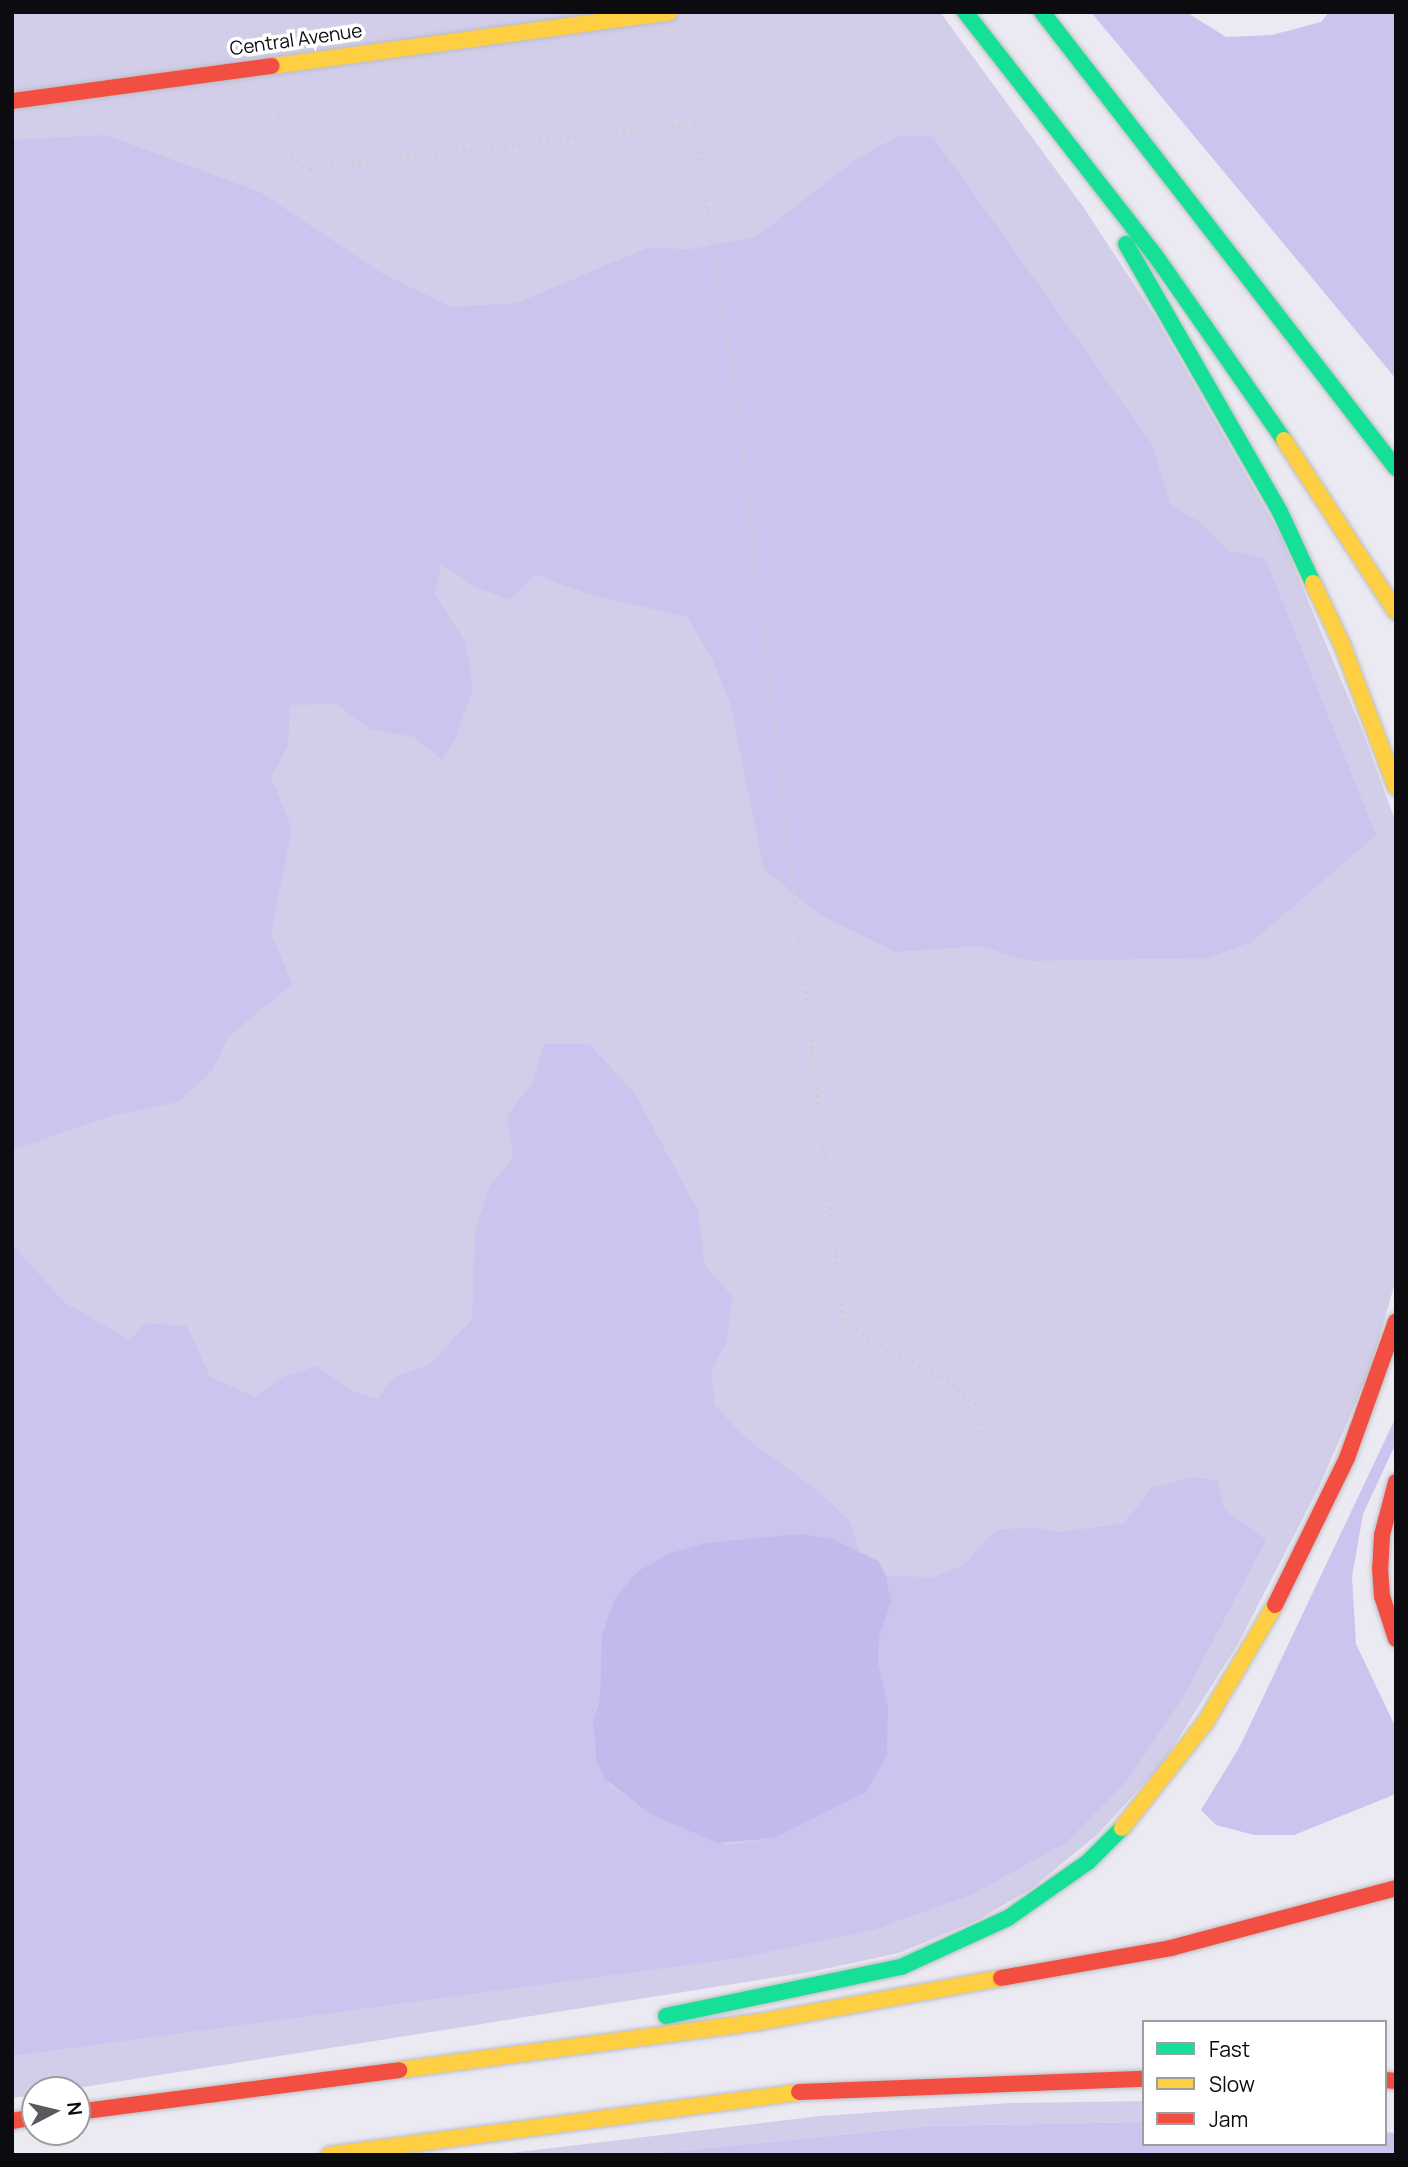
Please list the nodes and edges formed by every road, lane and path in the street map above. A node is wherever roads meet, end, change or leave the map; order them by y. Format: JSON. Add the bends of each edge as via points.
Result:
{"nodes":[{"id":1,"x":258,"y":12,"type":"edge"},
{"id":2,"x":669,"y":12,"type":"edge"},
{"id":3,"x":965,"y":12,"type":"edge"},
{"id":4,"x":1042,"y":12,"type":"edge"},
{"id":5,"x":268,"y":65,"type":"junction"},
{"id":6,"x":12,"y":101,"type":"edge"},
{"id":7,"x":1062,"y":139,"type":"junction"},
{"id":8,"x":1396,"y":468,"type":"edge"},
{"id":9,"x":1396,"y":611,"type":"edge"},
{"id":10,"x":1396,"y":787,"type":"edge"},
{"id":11,"x":1396,"y":1321,"type":"edge"},
{"id":12,"x":1396,"y":1482,"type":"edge"},
{"id":13,"x":1014,"y":1536,"type":"dead end"},
{"id":14,"x":1396,"y":1639,"type":"edge"},
{"id":15,"x":1396,"y":1888,"type":"edge"},
{"id":16,"x":442,"y":2062,"type":"junction"},
{"id":17,"x":1142,"y":2079,"type":"edge"},
{"id":18,"x":91,"y":2110,"type":"edge"},
{"id":19,"x":329,"y":2155,"type":"edge"}],
"edges":[{"from":1,"to":5,"type":"path"},
{"from":2,"to":5,"type":"main road","name":"Central Avenue"},
{"from":3,"to":7,"type":"main road"},
{"from":4,"to":8,"type":"main road"},
{"from":5,"to":6,"type":"main road","name":"Central Avenue"},
{"from":5,"to":13,"type":"path","via":[[285,155],[310,169],[694,124],[741,428],[845,1323],[886,1351],[942,1377],[975,1404]]},
{"from":7,"to":9,"type":"main road","via":[[1155,256],[1258,399]]},
{"from":7,"to":10,"type":"main road","via":[[1280,512],[1342,644]]},
{"from":11,"to":16,"type":"main road","via":[[1346,1458],[1279,1598],[1205,1723],[1139,1811],[1088,1862],[1008,1918],[901,1967]]},
{"from":12,"to":14,"type":"main road","via":[[1382,1535],[1380,1568],[1382,1596]]},
{"from":15,"to":16,"type":"main road","via":[[1157,1950],[759,2022]]},
{"from":16,"to":18,"type":"main road"},
{"from":17,"to":19,"type":"main road","via":[[800,2092]]}]}
